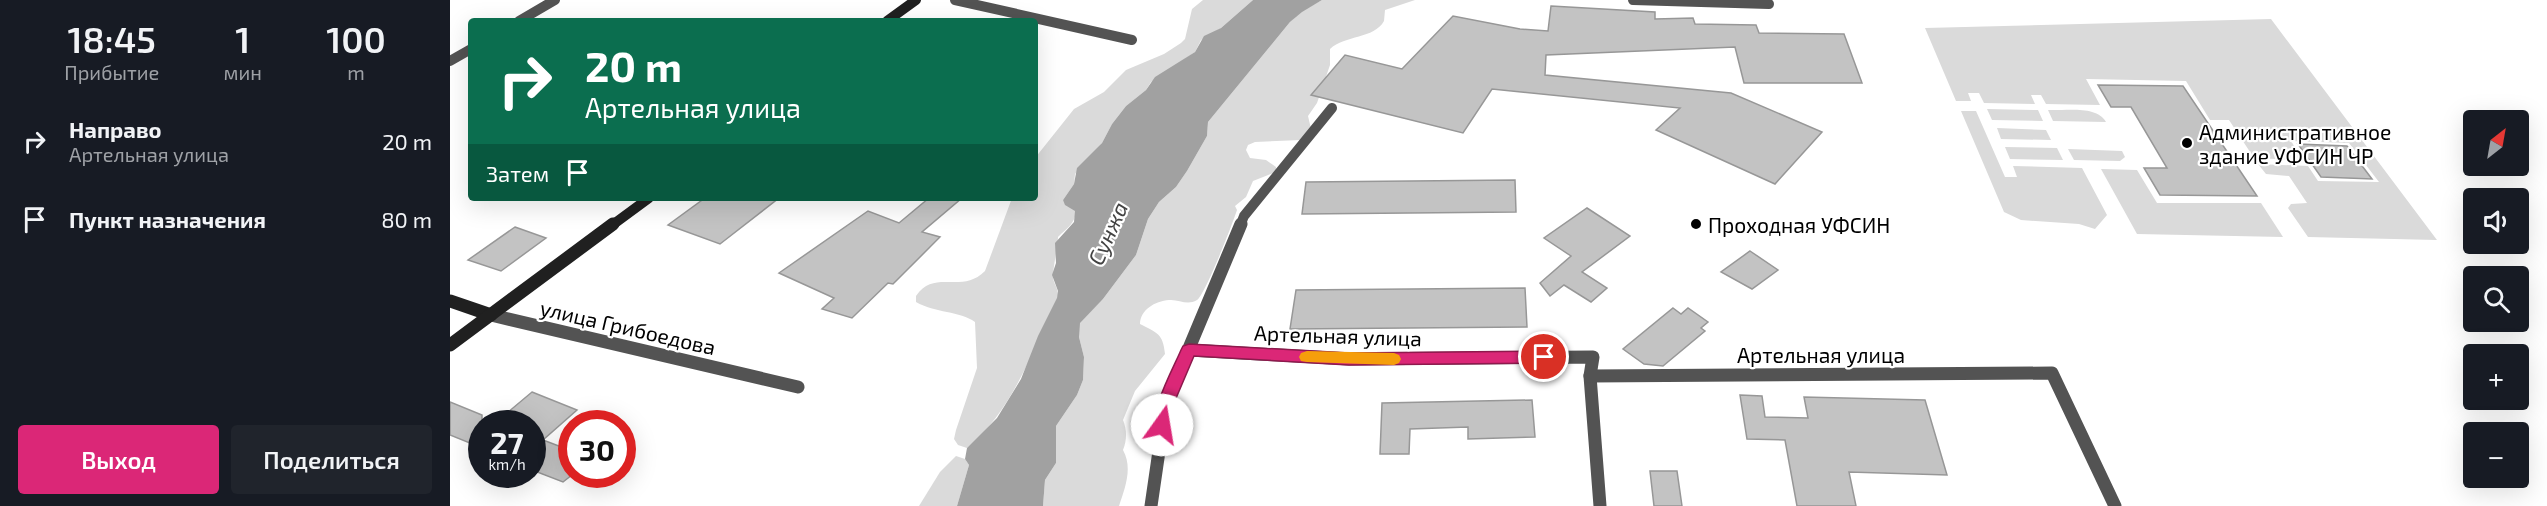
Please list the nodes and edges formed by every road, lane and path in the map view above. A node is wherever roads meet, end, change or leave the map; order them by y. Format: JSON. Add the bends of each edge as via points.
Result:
{"nodes":[{"id":1,"x":555,"y":0,"type":"edge"},
{"id":2,"x":916,"y":0,"type":"edge"},
{"id":3,"x":955,"y":0,"type":"edge"},
{"id":4,"x":1632,"y":0,"type":"edge"},
{"id":5,"x":1769,"y":4,"type":"dead end"},
{"id":6,"x":524,"y":18,"type":"edge"},
{"id":7,"x":891,"y":18,"type":"edge"},
{"id":8,"x":1035,"y":18,"type":"edge"},
{"id":9,"x":1038,"y":19,"type":"edge"},
{"id":10,"x":1132,"y":40,"type":"dead end"},
{"id":11,"x":468,"y":51,"type":"edge"},
{"id":12,"x":450,"y":61,"type":"edge"},
{"id":13,"x":1332,"y":108,"type":"dead end"},
{"id":14,"x":645,"y":201,"type":"edge"},
{"id":15,"x":450,"y":301,"type":"edge"},
{"id":16,"x":491,"y":315,"type":"junction"},
{"id":17,"x":450,"y":345,"type":"edge"},
{"id":18,"x":1189,"y":350,"type":"junction"},
{"id":19,"x":1590,"y":376,"type":"junction"},
{"id":20,"x":798,"y":387,"type":"dead end"},
{"id":21,"x":1151,"y":506,"type":"edge"},
{"id":22,"x":1600,"y":506,"type":"edge"},
{"id":23,"x":2115,"y":506,"type":"edge"}],
"edges":[{"from":1,"to":6,"type":"street"},
{"from":2,"to":7,"type":"street"},
{"from":3,"to":8,"type":"street"},
{"from":4,"to":5,"type":"street"},
{"from":9,"to":10,"type":"street"},
{"from":11,"to":12,"type":"street"},
{"from":13,"to":18,"type":"street","via":[[1244,216]]},
{"from":14,"to":16,"type":"street"},
{"from":15,"to":16,"type":"street","name":"улица Грибоедова"},
{"from":16,"to":17,"type":"street"},
{"from":16,"to":20,"type":"street","name":"улица Грибоедова"},
{"from":18,"to":19,"type":"street","name":"Артельная улица","via":[[1349,359],[1593,357]]},
{"from":18,"to":21,"type":"street","via":[[1166,403]]},
{"from":19,"to":22,"type":"street"},
{"from":19,"to":23,"type":"street","name":"Артельная улица","via":[[2052,373]]}]}
